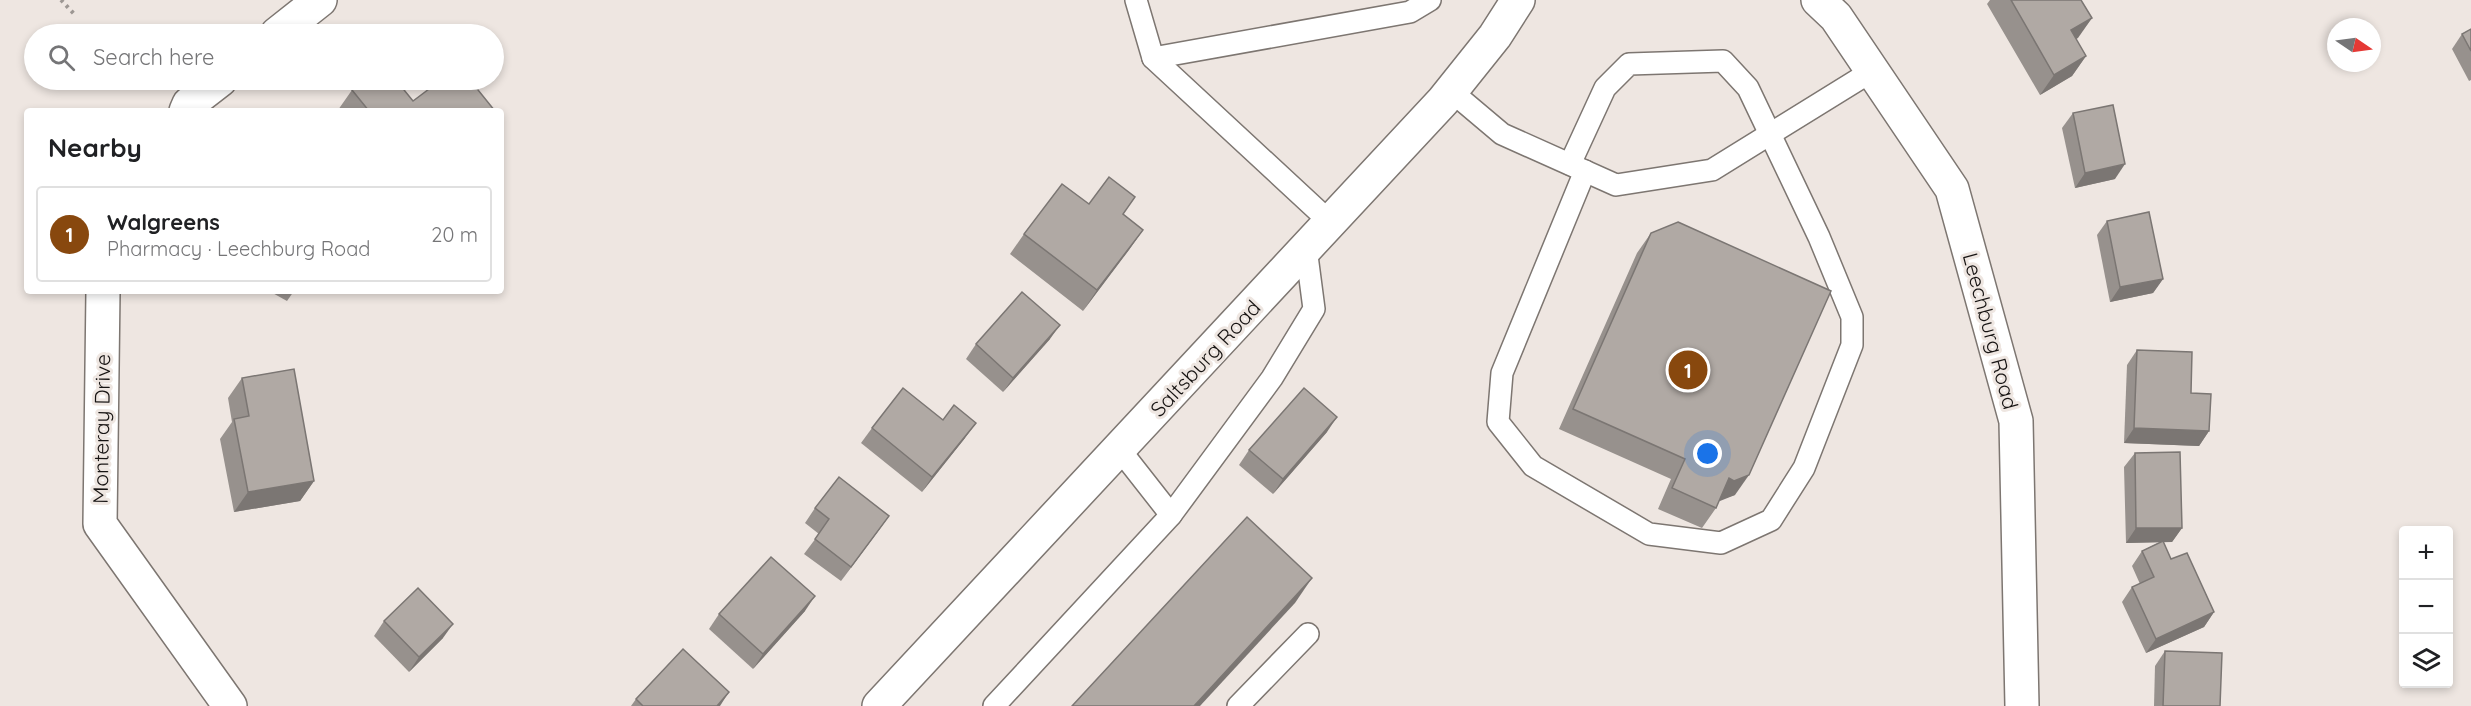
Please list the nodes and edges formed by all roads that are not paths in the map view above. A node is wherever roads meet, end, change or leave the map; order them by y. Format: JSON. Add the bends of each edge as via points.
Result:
{"nodes":[{"id":1,"x":320,"y":0,"type":"edge"},
{"id":2,"x":1136,"y":0,"type":"edge"},
{"id":3,"x":1430,"y":0,"type":"edge"},
{"id":4,"x":1518,"y":0,"type":"edge"},
{"id":5,"x":1818,"y":0,"type":"edge"},
{"id":6,"x":290,"y":24,"type":"edge"},
{"id":7,"x":1153,"y":58,"type":"junction"},
{"id":8,"x":1872,"y":71,"type":"junction"},
{"id":9,"x":207,"y":90,"type":"edge"},
{"id":10,"x":1451,"y":91,"type":"junction"},
{"id":11,"x":187,"y":108,"type":"edge"},
{"id":12,"x":1770,"y":134,"type":"junction"},
{"id":13,"x":1577,"y":167,"type":"junction"},
{"id":14,"x":1330,"y":222,"type":"junction"},
{"id":15,"x":1306,"y":248,"type":"junction"},
{"id":16,"x":103,"y":294,"type":"edge"},
{"id":17,"x":1120,"y":450,"type":"junction"},
{"id":18,"x":1171,"y":515,"type":"junction"},
{"id":19,"x":1308,"y":634,"type":"dead end"},
{"id":20,"x":230,"y":706,"type":"edge"},
{"id":21,"x":879,"y":706,"type":"edge"},
{"id":22,"x":994,"y":706,"type":"edge"},
{"id":23,"x":1238,"y":706,"type":"edge"},
{"id":24,"x":2022,"y":706,"type":"edge"}],
"edges":[{"from":1,"to":6,"type":"street"},
{"from":2,"to":7,"type":"lane"},
{"from":3,"to":7,"type":"lane","via":[[1410,12]]},
{"from":4,"to":10,"type":"street","name":"Saltsburg Road"},
{"from":5,"to":8,"type":"street","name":"Leechburg Road","via":[[1836,17]]},
{"from":7,"to":14,"type":"lane"},
{"from":8,"to":12,"type":"lane"},
{"from":8,"to":24,"type":"street","name":"Leechburg Road","via":[[1952,189],[2016,421]]},
{"from":9,"to":11,"type":"street"},
{"from":10,"to":13,"type":"lane","via":[[1502,134]]},
{"from":10,"to":14,"type":"street","name":"Saltsburg Road"},
{"from":12,"to":13,"type":"lane","via":[[1712,170],[1616,184]]},
{"from":12,"to":13,"type":"lane","via":[[1748,88],[1723,61],[1629,64],[1605,88]]},
{"from":12,"to":13,"type":"lane","via":[[1852,316],[1852,345],[1804,468],[1771,520],[1721,543],[1649,534],[1533,466],[1498,422],[1502,373]]},
{"from":14,"to":15,"type":"street","name":"Saltsburg Road"},
{"from":15,"to":17,"type":"street","name":"Saltsburg Road"},
{"from":15,"to":18,"type":"lane","via":[[1314,309],[1272,378]]},
{"from":16,"to":20,"type":"street","name":"Monteray Drive","via":[[100,524]]},
{"from":17,"to":18,"type":"lane"},
{"from":17,"to":21,"type":"street","name":"Saltsburg Road"},
{"from":18,"to":22,"type":"lane"},
{"from":19,"to":23,"type":"lane"}]}
